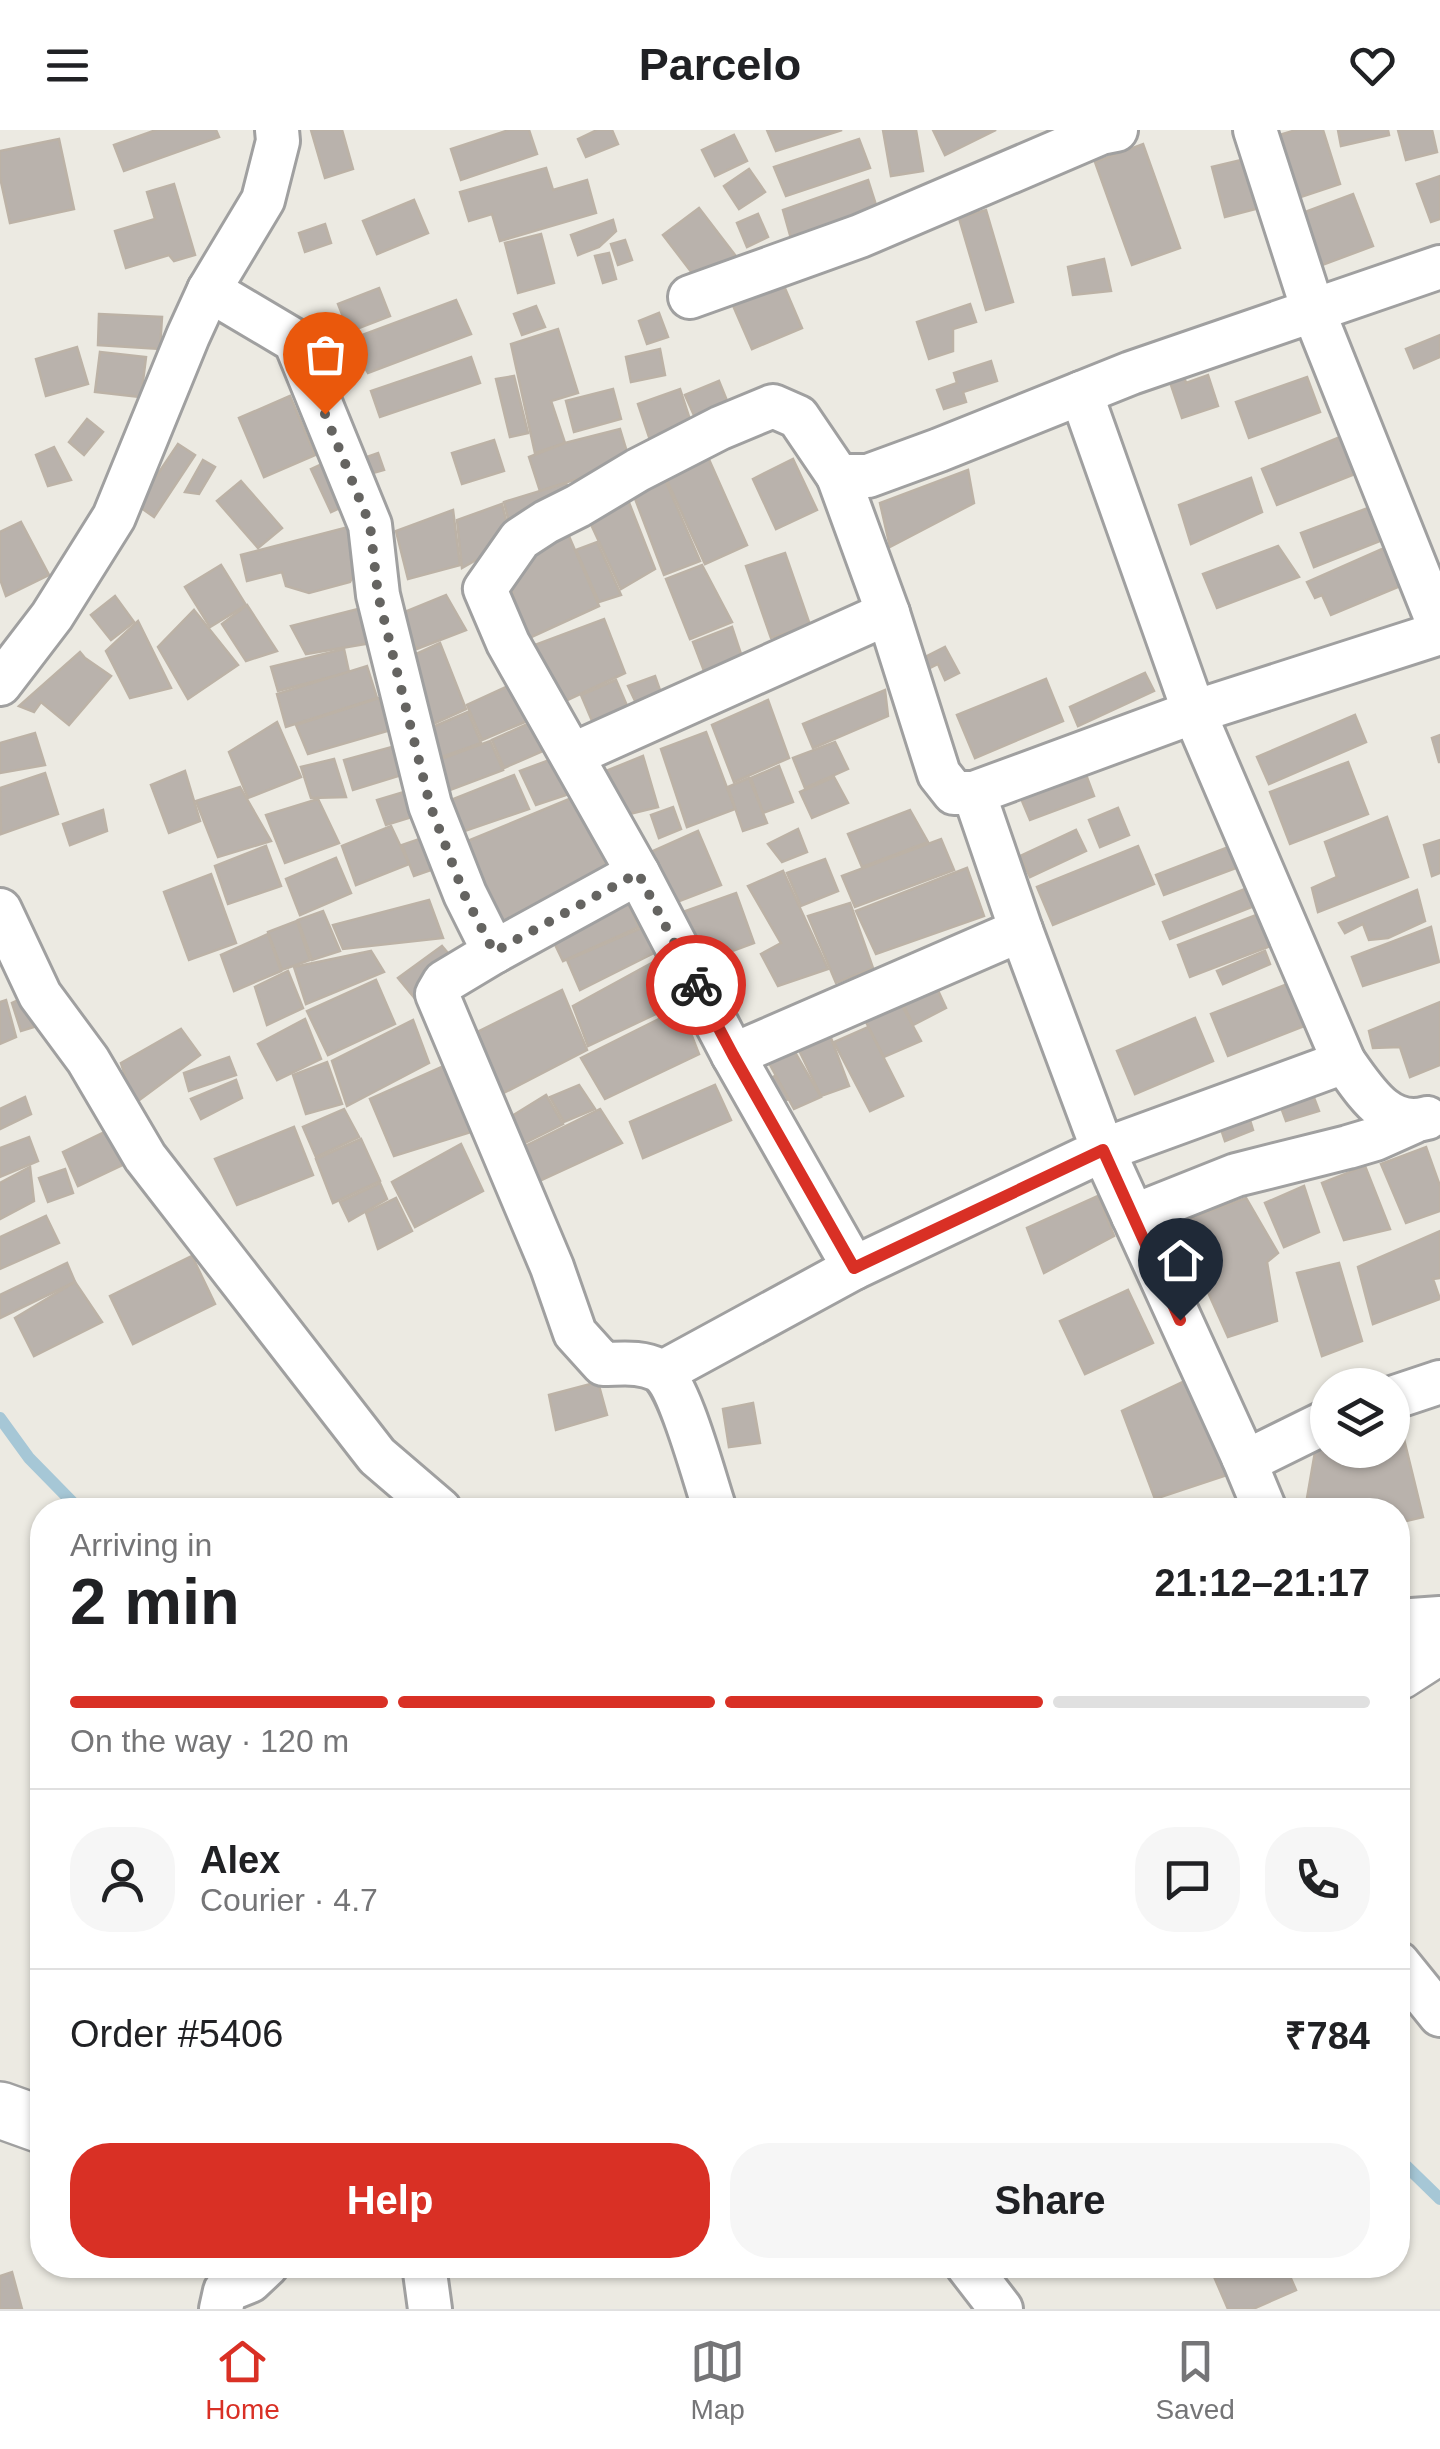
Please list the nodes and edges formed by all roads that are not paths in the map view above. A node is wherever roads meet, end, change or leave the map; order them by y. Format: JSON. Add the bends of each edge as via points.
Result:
{"nodes":[{"id":1,"x":277,"y":130,"type":"edge"},
{"id":2,"x":1116,"y":130,"type":"edge"},
{"id":3,"x":1255,"y":130,"type":"edge"},
{"id":4,"x":1440,"y":267,"type":"edge"},
{"id":5,"x":209,"y":290,"type":"junction"},
{"id":6,"x":690,"y":297,"type":"dead end"},
{"id":7,"x":1312,"y":310,"type":"junction"},
{"id":8,"x":1081,"y":393,"type":"junction"},
{"id":9,"x":838,"y":476,"type":"junction"},
{"id":10,"x":888,"y":613,"type":"junction"},
{"id":11,"x":1440,"y":630,"type":"edge"},
{"id":12,"x":0,"y":684,"type":"edge"},
{"id":13,"x":1194,"y":712,"type":"junction"},
{"id":14,"x":572,"y":755,"type":"junction"},
{"id":15,"x":974,"y":793,"type":"junction"},
{"id":16,"x":638,"y":873,"type":"junction"},
{"id":17,"x":0,"y":910,"type":"edge"},
{"id":18,"x":1021,"y":930,"type":"junction"},
{"id":19,"x":494,"y":952,"type":"junction"},
{"id":20,"x":733,"y":1055,"type":"junction"},
{"id":21,"x":1344,"y":1062,"type":"junction"},
{"id":22,"x":1426,"y":1118,"type":"edge"},
{"id":23,"x":1103,"y":1150,"type":"junction"},
{"id":24,"x":1133,"y":1216,"type":"junction"},
{"id":25,"x":854,"y":1268,"type":"junction"},
{"id":26,"x":663,"y":1372,"type":"junction"},
{"id":27,"x":1440,"y":1382,"type":"edge"},
{"id":28,"x":1410,"y":1392,"type":"edge"},
{"id":29,"x":1310,"y":1430,"type":"edge"},
{"id":30,"x":1243,"y":1457,"type":"junction"},
{"id":31,"x":426,"y":1498,"type":"edge"},
{"id":32,"x":711,"y":1498,"type":"edge"},
{"id":33,"x":1259,"y":1498,"type":"edge"},
{"id":34,"x":1440,"y":1618,"type":"edge"},
{"id":35,"x":1410,"y":1620,"type":"edge"},
{"id":36,"x":1440,"y":1645,"type":"edge"},
{"id":37,"x":1410,"y":1664,"type":"edge"},
{"id":38,"x":1410,"y":1978,"type":"edge"},
{"id":39,"x":1440,"y":2015,"type":"edge"},
{"id":40,"x":0,"y":2110,"type":"edge"},
{"id":41,"x":30,"y":2120,"type":"edge"},
{"id":42,"x":253,"y":2278,"type":"edge"},
{"id":43,"x":426,"y":2278,"type":"edge"},
{"id":44,"x":976,"y":2278,"type":"edge"},
{"id":45,"x":221,"y":2309,"type":"edge"},
{"id":46,"x":430,"y":2309,"type":"edge"},
{"id":47,"x":1001,"y":2309,"type":"edge"}],
"edges":[{"from":1,"to":5,"type":"street","via":[[263,200]]},
{"from":2,"to":6,"type":"street","via":[[860,236]]},
{"from":3,"to":7,"type":"street"},
{"from":4,"to":7,"type":"street"},
{"from":5,"to":12,"type":"street","via":[[114,517]]},
{"from":5,"to":19,"type":"street","via":[[295,341],[370,525],[378,595],[430,805]]},
{"from":7,"to":8,"type":"street"},
{"from":7,"to":11,"type":"street"},
{"from":8,"to":9,"type":"street","via":[[868,476]]},
{"from":8,"to":13,"type":"street"},
{"from":9,"to":10,"type":"street"},
{"from":9,"to":14,"type":"street","via":[[798,417],[773,406],[671,453],[520,538],[485,589],[508,644]]},
{"from":10,"to":14,"type":"street"},
{"from":10,"to":15,"type":"street","via":[[939,774],[954,793]]},
{"from":11,"to":13,"type":"street"},
{"from":13,"to":15,"type":"street"},
{"from":13,"to":21,"type":"street"},
{"from":14,"to":16,"type":"street"},
{"from":15,"to":18,"type":"street"},
{"from":16,"to":19,"type":"street"},
{"from":16,"to":20,"type":"street"},
{"from":17,"to":31,"type":"street","via":[[40,995],[145,1157],[377,1456]]},
{"from":18,"to":20,"type":"street"},
{"from":18,"to":23,"type":"street"},
{"from":19,"to":26,"type":"street","via":[[444,982],[437,994],[444,1012],[576,1333],[603,1364],[639,1363]]},
{"from":20,"to":25,"type":"street"},
{"from":21,"to":22,"type":"street","via":[[1378,1107]]},
{"from":21,"to":23,"type":"street"},
{"from":22,"to":24,"type":"street","via":[[1348,1147],[1236,1174]]},
{"from":23,"to":24,"type":"street"},
{"from":23,"to":25,"type":"street"},
{"from":24,"to":30,"type":"street"},
{"from":25,"to":26,"type":"street"},
{"from":26,"to":32,"type":"street","via":[[679,1398]]},
{"from":27,"to":28,"type":"street"},
{"from":29,"to":30,"type":"street"},
{"from":30,"to":33,"type":"street"},
{"from":34,"to":35,"type":"street"},
{"from":36,"to":37,"type":"street"},
{"from":38,"to":39,"type":"street"},
{"from":40,"to":41,"type":"street"},
{"from":42,"to":45,"type":"street","via":[[225,2291]]},
{"from":43,"to":46,"type":"street"},
{"from":44,"to":47,"type":"street"}]}
